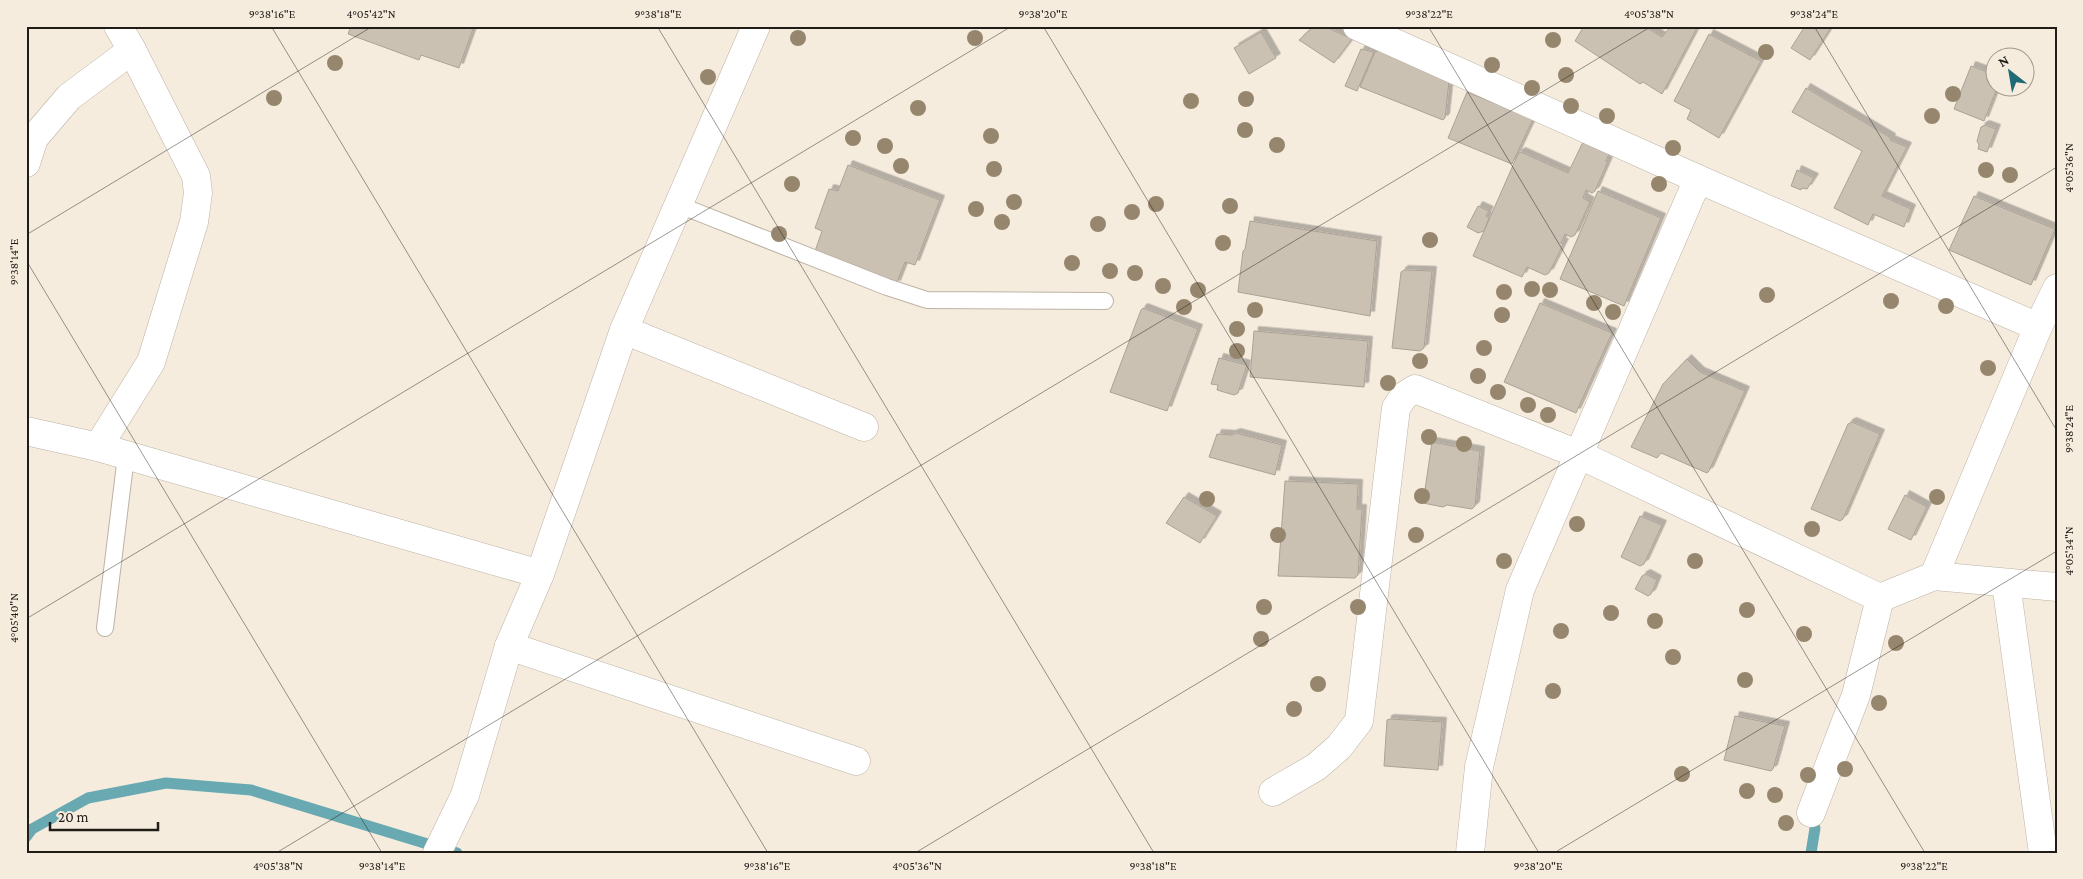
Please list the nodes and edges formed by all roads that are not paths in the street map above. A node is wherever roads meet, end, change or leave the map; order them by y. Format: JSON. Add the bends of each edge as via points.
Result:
{"nodes":[{"id":1,"x":118,"y":26,"type":"edge"},
{"id":2,"x":756,"y":26,"type":"edge"},
{"id":3,"x":1357,"y":26,"type":"edge"},
{"id":4,"x":132,"y":50,"type":"junction"},
{"id":5,"x":26,"y":163,"type":"edge"},
{"id":6,"x":1698,"y":179,"type":"junction"},
{"id":7,"x":679,"y":205,"type":"junction"},
{"id":8,"x":2057,"y":288,"type":"edge"},
{"id":9,"x":1105,"y":301,"type":"dead end"},
{"id":10,"x":2038,"y":327,"type":"junction"},
{"id":11,"x":624,"y":330,"type":"junction"},
{"id":12,"x":864,"y":427,"type":"dead end"},
{"id":13,"x":26,"y":431,"type":"edge"},
{"id":14,"x":98,"y":447,"type":"junction"},
{"id":15,"x":1578,"y":454,"type":"junction"},
{"id":16,"x":126,"y":456,"type":"junction"},
{"id":17,"x":540,"y":574,"type":"junction"},
{"id":18,"x":1934,"y":576,"type":"junction"},
{"id":19,"x":2006,"y":583,"type":"junction"},
{"id":20,"x":2057,"y":587,"type":"edge"},
{"id":21,"x":1880,"y":598,"type":"junction"},
{"id":22,"x":105,"y":628,"type":"dead end"},
{"id":23,"x":509,"y":646,"type":"junction"},
{"id":24,"x":856,"y":761,"type":"dead end"},
{"id":25,"x":1273,"y":792,"type":"dead end"},
{"id":26,"x":1811,"y":814,"type":"dead end"},
{"id":27,"x":437,"y":853,"type":"edge"},
{"id":28,"x":1470,"y":853,"type":"edge"},
{"id":29,"x":2043,"y":853,"type":"edge"}],
"edges":[{"from":1,"to":4,"type":"street"},
{"from":2,"to":7,"type":"street"},
{"from":3,"to":6,"type":"street"},
{"from":4,"to":5,"type":"street","via":[[69,97],[34,138]]},
{"from":4,"to":14,"type":"street","via":[[196,176],[198,193],[194,222],[151,362]]},
{"from":6,"to":10,"type":"street"},
{"from":6,"to":15,"type":"street"},
{"from":7,"to":9,"type":"lane","via":[[927,300]]},
{"from":7,"to":11,"type":"street"},
{"from":8,"to":10,"type":"street"},
{"from":10,"to":18,"type":"street"},
{"from":11,"to":12,"type":"street"},
{"from":11,"to":17,"type":"street"},
{"from":13,"to":14,"type":"street"},
{"from":14,"to":16,"type":"street"},
{"from":15,"to":21,"type":"street"},
{"from":15,"to":25,"type":"street","via":[[1415,389],[1404,396],[1396,408],[1359,721],[1339,747],[1316,767]]},
{"from":15,"to":28,"type":"street","via":[[1520,590],[1479,767]]},
{"from":16,"to":17,"type":"street"},
{"from":16,"to":22,"type":"lane"},
{"from":17,"to":23,"type":"street"},
{"from":18,"to":19,"type":"street"},
{"from":18,"to":21,"type":"street"},
{"from":19,"to":20,"type":"street"},
{"from":19,"to":29,"type":"street"},
{"from":21,"to":26,"type":"street","via":[[1856,695]]},
{"from":23,"to":24,"type":"street"},
{"from":23,"to":27,"type":"street","via":[[466,795]]}]}
